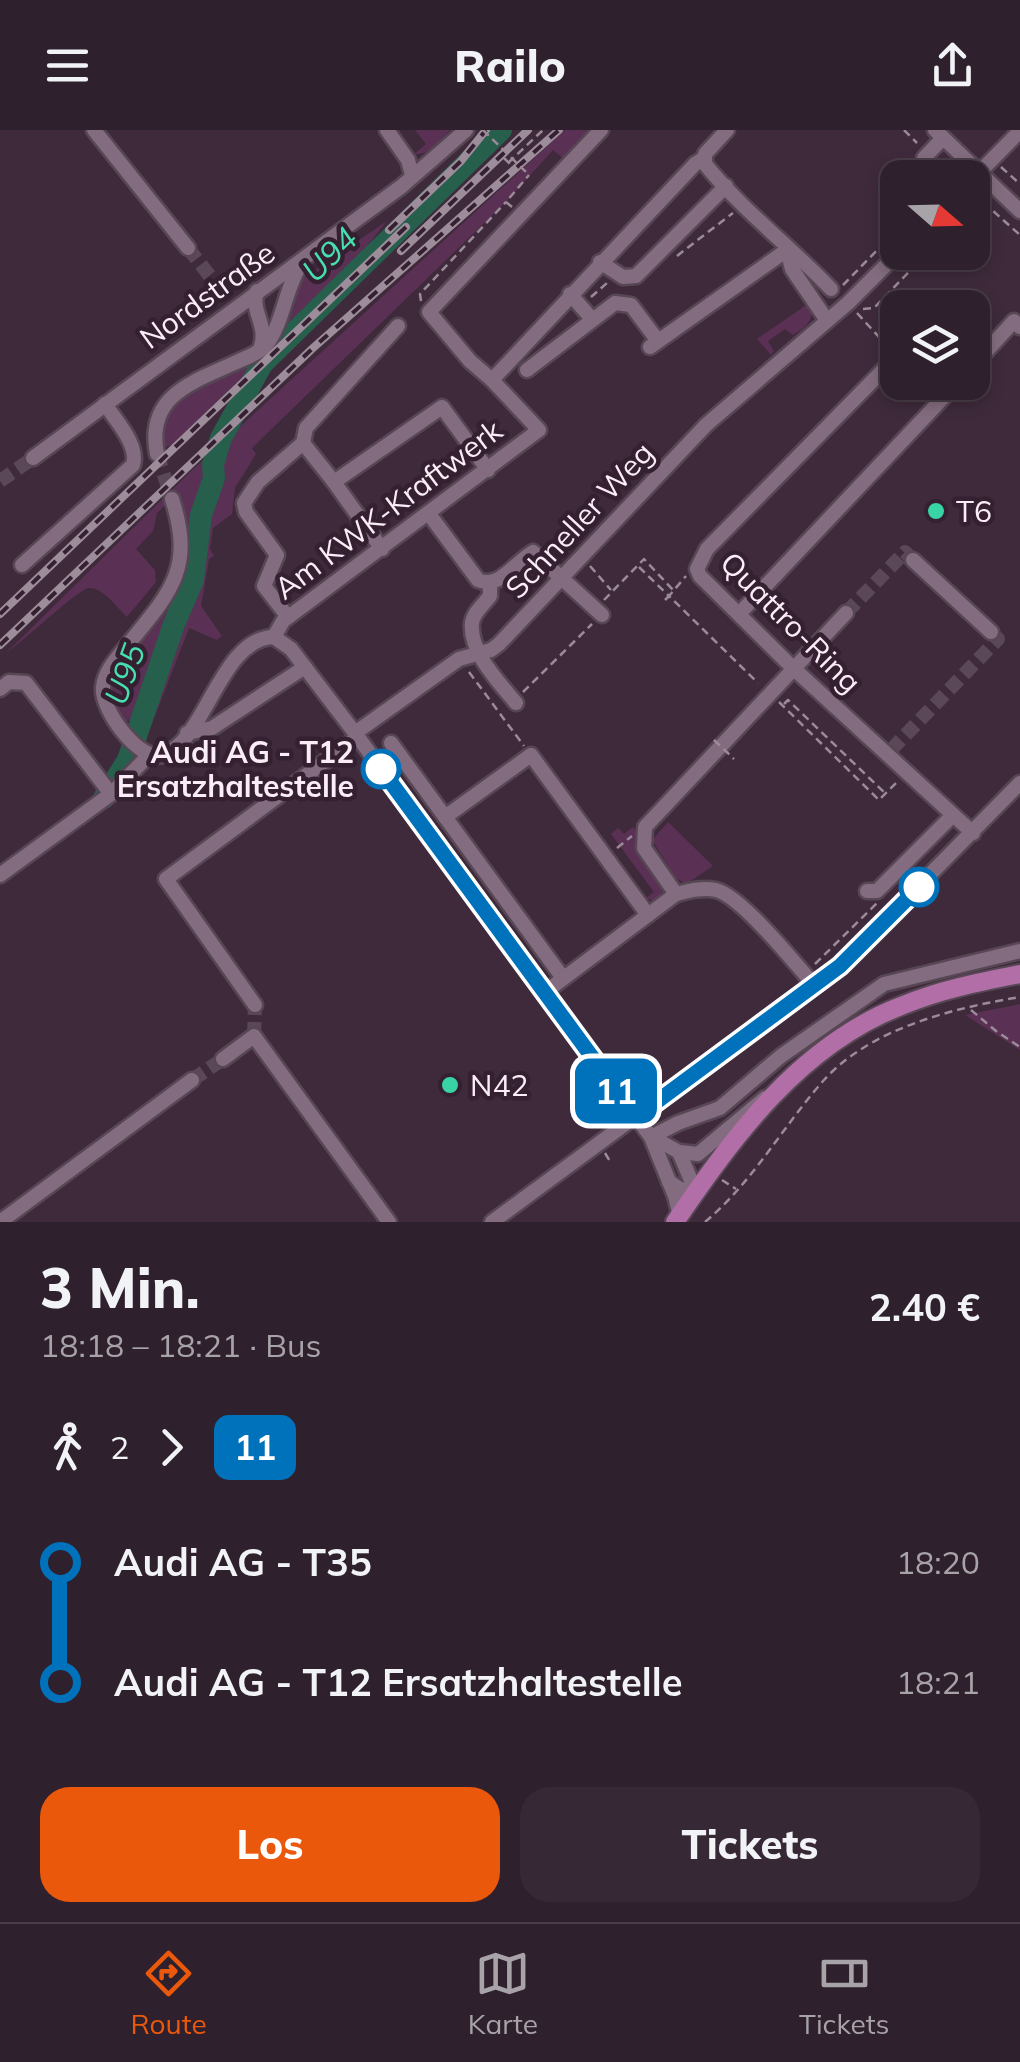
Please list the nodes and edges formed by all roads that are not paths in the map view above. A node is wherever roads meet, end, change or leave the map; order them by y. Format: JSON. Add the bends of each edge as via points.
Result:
{"nodes":[{"id":1,"x":94,"y":130,"type":"edge"},
{"id":2,"x":466,"y":130,"type":"edge"},
{"id":3,"x":601,"y":130,"type":"edge"},
{"id":4,"x":727,"y":130,"type":"edge"},
{"id":5,"x":1020,"y":130,"type":"edge"},
{"id":6,"x":393,"y":132,"type":"edge"},
{"id":7,"x":939,"y":134,"type":"edge"},
{"id":8,"x":924,"y":158,"type":"dead end"},
{"id":9,"x":704,"y":159,"type":"junction"},
{"id":10,"x":962,"y":160,"type":"edge"},
{"id":11,"x":990,"y":161,"type":"edge"},
{"id":12,"x":412,"y":174,"type":"junction"},
{"id":13,"x":726,"y":186,"type":"junction"},
{"id":14,"x":990,"y":187,"type":"edge"},
{"id":15,"x":1020,"y":211,"type":"edge"},
{"id":16,"x":188,"y":248,"type":"tunnel mouth"},
{"id":17,"x":786,"y":250,"type":"junction"},
{"id":18,"x":306,"y":256,"type":"junction"},
{"id":19,"x":600,"y":262,"type":"junction"},
{"id":20,"x":881,"y":270,"type":"edge"},
{"id":21,"x":836,"y":287,"type":"road end"},
{"id":22,"x":257,"y":291,"type":"junction"},
{"id":23,"x":222,"y":293,"type":"tunnel mouth"},
{"id":24,"x":570,"y":294,"type":"junction"},
{"id":25,"x":234,"y":307,"type":"junction"},
{"id":26,"x":258,"y":314,"type":"junction"},
{"id":27,"x":592,"y":319,"type":"junction"},
{"id":28,"x":826,"y":319,"type":"junction"},
{"id":29,"x":276,"y":324,"type":"junction"},
{"id":30,"x":398,"y":326,"type":"dead end"},
{"id":31,"x":1020,"y":326,"type":"edge"},
{"id":32,"x":990,"y":347,"type":"edge"},
{"id":33,"x":254,"y":354,"type":"junction"},
{"id":34,"x":527,"y":370,"type":"dead end"},
{"id":35,"x":880,"y":373,"type":"edge"},
{"id":36,"x":492,"y":380,"type":"junction"},
{"id":37,"x":942,"y":400,"type":"edge"},
{"id":38,"x":105,"y":404,"type":"junction"},
{"id":39,"x":303,"y":443,"type":"junction"},
{"id":40,"x":157,"y":454,"type":"tunnel mouth"},
{"id":41,"x":32,"y":458,"type":"tunnel mouth"},
{"id":42,"x":488,"y":470,"type":"junction"},
{"id":43,"x":334,"y":482,"type":"junction"},
{"id":44,"x":172,"y":498,"type":"tunnel mouth"},
{"id":45,"x":429,"y":514,"type":"junction"},
{"id":46,"x":382,"y":550,"type":"junction"},
{"id":47,"x":912,"y":560,"type":"dead end"},
{"id":48,"x":22,"y":565,"type":"dead end"},
{"id":49,"x":563,"y":578,"type":"junction"},
{"id":50,"x":490,"y":584,"type":"junction"},
{"id":51,"x":602,"y":614,"type":"road end"},
{"id":52,"x":739,"y":614,"type":"junction"},
{"id":53,"x":846,"y":614,"type":"tunnel mouth"},
{"id":54,"x":288,"y":617,"type":"junction"},
{"id":55,"x":990,"y":632,"type":"dead end"},
{"id":56,"x":274,"y":637,"type":"junction"},
{"id":57,"x":478,"y":653,"type":"junction"},
{"id":58,"x":305,"y":667,"type":"junction"},
{"id":59,"x":792,"y":667,"type":"junction"},
{"id":60,"x":0,"y":689,"type":"edge"},
{"id":61,"x":520,"y":698,"type":"road end"},
{"id":62,"x":188,"y":733,"type":"junction"},
{"id":63,"x":357,"y":735,"type":"junction"},
{"id":64,"x":391,"y":743,"type":"dead end"},
{"id":65,"x":149,"y":755,"type":"junction"},
{"id":66,"x":1017,"y":791,"type":"edge"},
{"id":67,"x":110,"y":794,"type":"junction"},
{"id":68,"x":432,"y":799,"type":"junction"},
{"id":69,"x":413,"y":812,"type":"junction"},
{"id":70,"x":952,"y":815,"type":"junction"},
{"id":71,"x":445,"y":818,"type":"junction"},
{"id":72,"x":972,"y":833,"type":"junction"},
{"id":73,"x":0,"y":875,"type":"edge"},
{"id":74,"x":867,"y":891,"type":"dead end"},
{"id":75,"x":676,"y":894,"type":"junction"},
{"id":76,"x":648,"y":915,"type":"junction"},
{"id":77,"x":1020,"y":952,"type":"edge"},
{"id":78,"x":1020,"y":974,"type":"edge"},
{"id":79,"x":563,"y":978,"type":"junction"},
{"id":80,"x":814,"y":985,"type":"junction"},
{"id":81,"x":544,"y":993,"type":"junction"},
{"id":82,"x":254,"y":1005,"type":"tunnel mouth"},
{"id":83,"x":222,"y":1059,"type":"tunnel mouth"},
{"id":84,"x":192,"y":1080,"type":"tunnel mouth"},
{"id":85,"x":775,"y":1092,"type":"junction"},
{"id":86,"x":643,"y":1127,"type":"junction"},
{"id":87,"x":678,"y":1152,"type":"junction"},
{"id":88,"x":668,"y":1181,"type":"junction"},
{"id":89,"x":696,"y":1192,"type":"junction"},
{"id":90,"x":678,"y":1219,"type":"edge"},
{"id":91,"x":0,"y":1222,"type":"edge"},
{"id":92,"x":388,"y":1222,"type":"edge"},
{"id":93,"x":492,"y":1222,"type":"edge"}],
"edges":[{"from":1,"to":16,"type":"lane"},
{"from":2,"to":12,"type":"lane","name":"Nordstraße"},
{"from":3,"to":36,"type":"lane","via":[[429,312]]},
{"from":4,"to":9,"type":"lane"},
{"from":5,"to":11,"type":"lane"},
{"from":6,"to":12,"type":"lane"},
{"from":7,"to":8,"type":"lane"},
{"from":7,"to":10,"type":"lane"},
{"from":9,"to":13,"type":"lane"},
{"from":9,"to":19,"type":"lane"},
{"from":12,"to":18,"type":"lane","name":"Nordstraße"},
{"from":13,"to":17,"type":"lane"},
{"from":13,"to":19,"type":"lane","via":[[636,276],[623,277]]},
{"from":14,"to":15,"type":"lane"},
{"from":17,"to":21,"type":"lane"},
{"from":17,"to":27,"type":"lane","via":[[654,344],[631,306],[615,303]]},
{"from":17,"to":28,"type":"lane"},
{"from":18,"to":22,"type":"lane","name":"Nordstraße"},
{"from":18,"to":29,"type":"lane"},
{"from":19,"to":24,"type":"lane"},
{"from":20,"to":28,"type":"lane","name":"Schneller Weg"},
{"from":22,"to":25,"type":"lane","name":"Nordstraße"},
{"from":22,"to":26,"type":"lane"},
{"from":22,"to":29,"type":"lane","via":[[271,297]]},
{"from":23,"to":25,"type":"lane"},
{"from":24,"to":27,"type":"lane"},
{"from":24,"to":36,"type":"lane"},
{"from":25,"to":26,"type":"lane"},
{"from":25,"to":38,"type":"lane","name":"Nordstraße"},
{"from":26,"to":33,"type":"lane","via":[[264,338]]},
{"from":27,"to":34,"type":"lane"},
{"from":28,"to":49,"type":"lane","name":"Schneller Weg","via":[[706,425]]},
{"from":29,"to":33,"type":"lane"},
{"from":30,"to":39,"type":"lane","via":[[306,428]]},
{"from":31,"to":32,"type":"lane","via":[[1014,321]]},
{"from":33,"to":40,"type":"lane","via":[[172,396],[155,423]]},
{"from":35,"to":52,"type":"lane","name":"Quattro-Ring","via":[[698,562],[700,576]]},
{"from":36,"to":42,"type":"lane","name":"Am KWK-Kraftwerk","via":[[539,430]]},
{"from":37,"to":52,"type":"lane"},
{"from":38,"to":41,"type":"lane","name":"Nordstraße"},
{"from":38,"to":48,"type":"lane","via":[[132,446],[133,465]]},
{"from":39,"to":43,"type":"lane"},
{"from":39,"to":54,"type":"lane","via":[[244,503],[277,556],[264,586]]},
{"from":42,"to":43,"type":"lane","via":[[442,407]]},
{"from":42,"to":45,"type":"lane","name":"Am KWK-Kraftwerk"},
{"from":43,"to":46,"type":"lane"},
{"from":44,"to":65,"type":"lane","via":[[181,533],[177,576],[110,667],[102,693],[107,709]]},
{"from":45,"to":46,"type":"lane","name":"Am KWK-Kraftwerk"},
{"from":45,"to":50,"type":"lane","via":[[478,580]]},
{"from":46,"to":54,"type":"lane","name":"Am KWK-Kraftwerk"},
{"from":47,"to":55,"type":"lane"},
{"from":49,"to":50,"type":"lane","via":[[533,552]]},
{"from":49,"to":51,"type":"lane"},
{"from":49,"to":57,"type":"lane","name":"Schneller Weg","via":[[500,644]]},
{"from":50,"to":57,"type":"lane","via":[[490,596],[472,620]]},
{"from":52,"to":59,"type":"lane","name":"Quattro-Ring"},
{"from":53,"to":59,"type":"lane"},
{"from":54,"to":56,"type":"lane","name":"Am KWK-Kraftwerk"},
{"from":56,"to":58,"type":"lane"},
{"from":56,"to":62,"type":"lane","via":[[257,640],[238,656]]},
{"from":57,"to":61,"type":"lane"},
{"from":57,"to":63,"type":"lane","name":"Schneller Weg","via":[[459,659]]},
{"from":58,"to":62,"type":"lane","via":[[212,728]]},
{"from":58,"to":63,"type":"lane"},
{"from":59,"to":70,"type":"lane","name":"Quattro-Ring"},
{"from":59,"to":75,"type":"lane","via":[[722,735],[643,834],[644,848]]},
{"from":60,"to":67,"type":"lane","via":[[26,682]]},
{"from":62,"to":65,"type":"lane","via":[[164,755]]},
{"from":63,"to":69,"type":"lane"},
{"from":63,"to":82,"type":"lane","name":"Schneller Weg","via":[[166,880]]},
{"from":64,"to":68,"type":"lane"},
{"from":65,"to":67,"type":"lane"},
{"from":66,"to":72,"type":"lane"},
{"from":67,"to":73,"type":"lane"},
{"from":68,"to":69,"type":"lane"},
{"from":68,"to":71,"type":"lane"},
{"from":69,"to":81,"type":"lane"},
{"from":70,"to":72,"type":"lane","name":"Quattro-Ring"},
{"from":70,"to":74,"type":"lane","via":[[877,891]]},
{"from":71,"to":76,"type":"lane","via":[[530,755]]},
{"from":71,"to":79,"type":"lane"},
{"from":72,"to":80,"type":"lane"},
{"from":75,"to":76,"type":"lane"},
{"from":75,"to":80,"type":"lane","via":[[725,894]]},
{"from":76,"to":79,"type":"lane"},
{"from":77,"to":86,"type":"lane","via":[[884,984],[720,1108]]},
{"from":78,"to":85,"type":"main road","via":[[896,1007],[843,1036]]},
{"from":79,"to":81,"type":"lane"},
{"from":80,"to":86,"type":"lane"},
{"from":81,"to":86,"type":"lane"},
{"from":83,"to":92,"type":"lane","via":[[254,1036]]},
{"from":84,"to":91,"type":"lane"},
{"from":85,"to":87,"type":"lane","via":[[698,1154]]},
{"from":85,"to":89,"type":"main road"},
{"from":86,"to":87,"type":"lane"},
{"from":86,"to":88,"type":"lane"},
{"from":86,"to":93,"type":"lane"},
{"from":87,"to":89,"type":"lane"},
{"from":88,"to":89,"type":"lane"},
{"from":88,"to":90,"type":"lane"},
{"from":89,"to":90,"type":"main road"}]}
